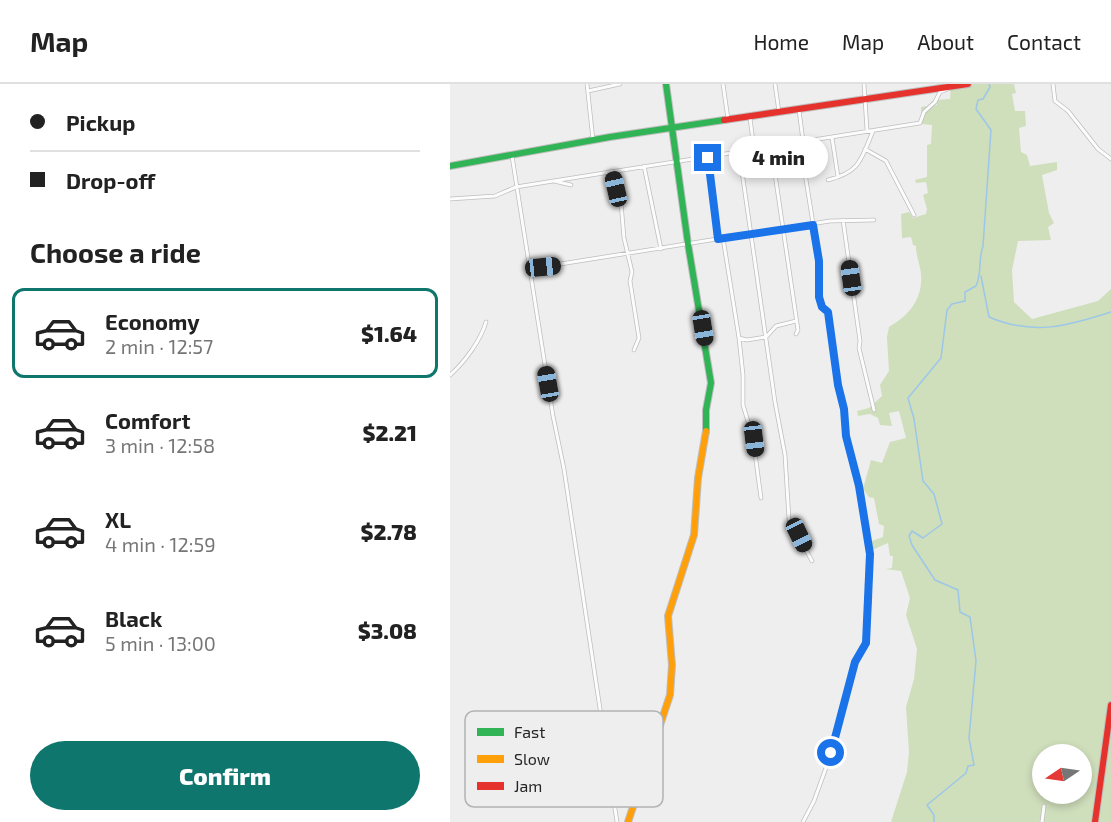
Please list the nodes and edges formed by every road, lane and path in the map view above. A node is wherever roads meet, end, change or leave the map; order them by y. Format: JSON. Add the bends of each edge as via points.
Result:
{"nodes":[{"id":1,"x":587,"y":84,"type":"edge"},
{"id":2,"x":620,"y":84,"type":"edge"},
{"id":3,"x":666,"y":84,"type":"edge"},
{"id":4,"x":723,"y":84,"type":"edge"},
{"id":5,"x":775,"y":84,"type":"edge"},
{"id":6,"x":864,"y":84,"type":"edge"},
{"id":7,"x":968,"y":84,"type":"edge"},
{"id":8,"x":1053,"y":84,"type":"edge"},
{"id":9,"x":957,"y":86,"type":"junction"},
{"id":10,"x":588,"y":91,"type":"junction"},
{"id":11,"x":865,"y":99,"type":"junction"},
{"id":12,"x":799,"y":110,"type":"junction"},
{"id":13,"x":779,"y":112,"type":"junction"},
{"id":14,"x":750,"y":117,"type":"junction"},
{"id":15,"x":728,"y":120,"type":"junction"},
{"id":16,"x":671,"y":129,"type":"junction"},
{"id":17,"x":867,"y":130,"type":"junction"},
{"id":18,"x":873,"y":131,"type":"junction"},
{"id":19,"x":832,"y":138,"type":"junction"},
{"id":20,"x":593,"y":140,"type":"junction"},
{"id":21,"x":801,"y":142,"type":"junction"},
{"id":22,"x":771,"y":146,"type":"junction"},
{"id":23,"x":754,"y":148,"type":"junction"},
{"id":24,"x":865,"y":149,"type":"junction"},
{"id":25,"x":739,"y":151,"type":"junction"},
{"id":26,"x":512,"y":154,"type":"junction"},
{"id":27,"x":708,"y":158,"type":"junction"},
{"id":28,"x":1111,"y":159,"type":"edge"},
{"id":29,"x":677,"y":162,"type":"junction"},
{"id":30,"x":450,"y":166,"type":"edge"},
{"id":31,"x":644,"y":166,"type":"junction"},
{"id":32,"x":611,"y":171,"type":"junction"},
{"id":33,"x":838,"y":177,"type":"junction"},
{"id":34,"x":828,"y":180,"type":"dead end"},
{"id":35,"x":552,"y":181,"type":"junction"},
{"id":36,"x":571,"y":185,"type":"dead end"},
{"id":37,"x":516,"y":187,"type":"junction"},
{"id":38,"x":450,"y":199,"type":"edge"},
{"id":39,"x":914,"y":215,"type":"dead end"},
{"id":40,"x":843,"y":220,"type":"junction"},
{"id":41,"x":874,"y":220,"type":"dead end"},
{"id":42,"x":813,"y":225,"type":"junction"},
{"id":43,"x":784,"y":229,"type":"junction"},
{"id":44,"x":751,"y":235,"type":"junction"},
{"id":45,"x":721,"y":239,"type":"junction"},
{"id":46,"x":688,"y":244,"type":"junction"},
{"id":47,"x":661,"y":249,"type":"junction"},
{"id":48,"x":628,"y":253,"type":"junction"},
{"id":49,"x":529,"y":269,"type":"junction"},
{"id":50,"x":796,"y":321,"type":"junction"},
{"id":51,"x":486,"y":322,"type":"dead end"},
{"id":52,"x":796,"y":334,"type":"dead end"},
{"id":53,"x":766,"y":337,"type":"junction"},
{"id":54,"x":739,"y":338,"type":"junction"},
{"id":55,"x":634,"y":350,"type":"dead end"},
{"id":56,"x":450,"y":375,"type":"edge"},
{"id":57,"x":874,"y":410,"type":"dead end"},
{"id":58,"x":761,"y":498,"type":"dead end"},
{"id":59,"x":812,"y":561,"type":"dead end"},
{"id":60,"x":1111,"y":705,"type":"edge"},
{"id":61,"x":600,"y":711,"type":"edge"},
{"id":62,"x":663,"y":716,"type":"edge"},
{"id":63,"x":1109,"y":735,"type":"edge"},
{"id":64,"x":1044,"y":806,"type":"dead end"},
{"id":65,"x":615,"y":807,"type":"edge"},
{"id":66,"x":633,"y":807,"type":"edge"},
{"id":67,"x":617,"y":822,"type":"edge"},
{"id":68,"x":628,"y":822,"type":"edge"},
{"id":69,"x":803,"y":822,"type":"edge"},
{"id":70,"x":1042,"y":822,"type":"edge"},
{"id":71,"x":1095,"y":822,"type":"edge"}],
"edges":[{"from":1,"to":10,"type":"street"},
{"from":2,"to":10,"type":"street"},
{"from":3,"to":16,"type":"street"},
{"from":4,"to":15,"type":"street"},
{"from":5,"to":13,"type":"street"},
{"from":6,"to":11,"type":"street"},
{"from":7,"to":9,"type":"street"},
{"from":8,"to":28,"type":"street","via":[[1055,101]]},
{"from":9,"to":11,"type":"street"},
{"from":9,"to":18,"type":"street","via":[[940,92],[921,122]]},
{"from":10,"to":20,"type":"street"},
{"from":11,"to":12,"type":"street"},
{"from":11,"to":17,"type":"street"},
{"from":12,"to":13,"type":"street"},
{"from":12,"to":21,"type":"street"},
{"from":13,"to":14,"type":"street"},
{"from":14,"to":15,"type":"street"},
{"from":14,"to":23,"type":"street"},
{"from":15,"to":16,"type":"street"},
{"from":16,"to":20,"type":"street"},
{"from":16,"to":29,"type":"street"},
{"from":17,"to":18,"type":"street"},
{"from":17,"to":19,"type":"street"},
{"from":18,"to":24,"type":"street"},
{"from":19,"to":21,"type":"street"},
{"from":19,"to":33,"type":"street"},
{"from":20,"to":26,"type":"street"},
{"from":21,"to":22,"type":"street"},
{"from":21,"to":42,"type":"street"},
{"from":22,"to":23,"type":"street"},
{"from":22,"to":43,"type":"street"},
{"from":23,"to":25,"type":"street"},
{"from":24,"to":33,"type":"street","via":[[857,166]]},
{"from":24,"to":39,"type":"street","via":[[886,161]]},
{"from":25,"to":27,"type":"street"},
{"from":25,"to":44,"type":"street"},
{"from":26,"to":30,"type":"street"},
{"from":26,"to":37,"type":"street"},
{"from":27,"to":29,"type":"street"},
{"from":27,"to":45,"type":"street"},
{"from":29,"to":31,"type":"street"},
{"from":29,"to":46,"type":"street"},
{"from":31,"to":32,"type":"street"},
{"from":31,"to":47,"type":"street"},
{"from":32,"to":35,"type":"street"},
{"from":32,"to":48,"type":"street","via":[[621,203]]},
{"from":33,"to":34,"type":"street"},
{"from":35,"to":36,"type":"street"},
{"from":35,"to":37,"type":"street"},
{"from":37,"to":38,"type":"street","via":[[495,196]]},
{"from":37,"to":49,"type":"street"},
{"from":40,"to":41,"type":"street"},
{"from":40,"to":42,"type":"street"},
{"from":40,"to":57,"type":"street","via":[[859,348]]},
{"from":42,"to":43,"type":"street"},
{"from":42,"to":69,"type":"street","via":[[819,297],[828,312],[846,436],[870,552],[870,597],[866,645],[855,662],[831,753]]},
{"from":43,"to":44,"type":"street"},
{"from":43,"to":50,"type":"street"},
{"from":44,"to":45,"type":"street"},
{"from":44,"to":53,"type":"street"},
{"from":45,"to":46,"type":"street"},
{"from":45,"to":54,"type":"street"},
{"from":46,"to":47,"type":"street"},
{"from":46,"to":62,"type":"street","via":[[711,383],[694,535],[668,616],[672,665],[670,695]]},
{"from":47,"to":48,"type":"street"},
{"from":48,"to":49,"type":"street"},
{"from":48,"to":55,"type":"street","via":[[639,338]]},
{"from":49,"to":61,"type":"street"},
{"from":50,"to":52,"type":"street"},
{"from":50,"to":53,"type":"street","via":[[776,326]]},
{"from":51,"to":56,"type":"street","via":[[483,332]]},
{"from":53,"to":54,"type":"street"},
{"from":53,"to":59,"type":"street","via":[[785,452],[789,519]]},
{"from":54,"to":58,"type":"street","via":[[743,405],[754,439]]},
{"from":60,"to":63,"type":"street"},
{"from":63,"to":71,"type":"street"},
{"from":64,"to":70,"type":"street"},
{"from":65,"to":67,"type":"street"},
{"from":66,"to":68,"type":"street"}]}
